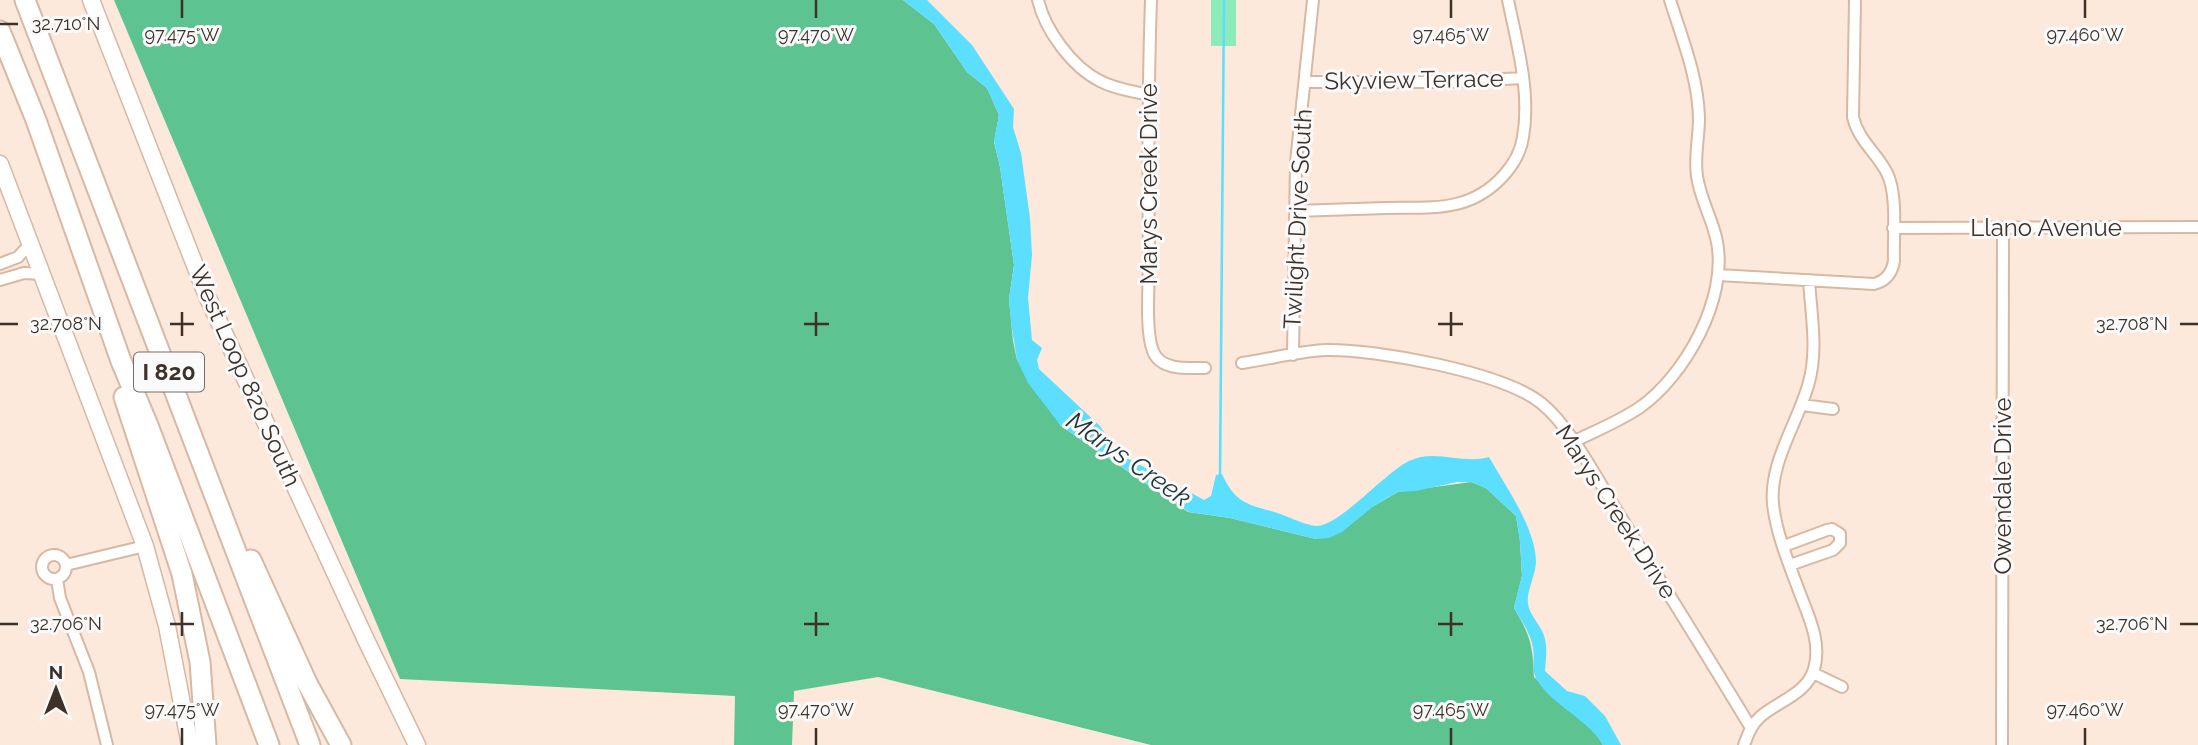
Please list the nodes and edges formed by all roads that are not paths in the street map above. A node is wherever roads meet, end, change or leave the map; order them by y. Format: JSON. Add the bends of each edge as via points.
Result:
{"nodes":[{"id":1,"x":24,"y":0,"type":"edge"},
{"id":2,"x":90,"y":0,"type":"edge"},
{"id":3,"x":1038,"y":0,"type":"edge"},
{"id":4,"x":1151,"y":0,"type":"edge"},
{"id":5,"x":1313,"y":0,"type":"edge"},
{"id":6,"x":1508,"y":0,"type":"edge"},
{"id":7,"x":1670,"y":0,"type":"edge"},
{"id":8,"x":1855,"y":0,"type":"edge"},
{"id":9,"x":0,"y":31,"type":"edge"},
{"id":10,"x":1523,"y":78,"type":"junction"},
{"id":11,"x":1306,"y":82,"type":"junction"},
{"id":12,"x":1148,"y":94,"type":"junction"},
{"id":13,"x":0,"y":164,"type":"edge"},
{"id":14,"x":1295,"y":211,"type":"junction"},
{"id":15,"x":2198,"y":227,"type":"edge"},
{"id":16,"x":1893,"y":228,"type":"junction"},
{"id":17,"x":2003,"y":228,"type":"junction"},
{"id":18,"x":31,"y":243,"type":"junction"},
{"id":19,"x":0,"y":264,"type":"edge"},
{"id":20,"x":41,"y":274,"type":"junction"},
{"id":21,"x":1718,"y":275,"type":"junction"},
{"id":22,"x":0,"y":280,"type":"edge"},
{"id":23,"x":1809,"y":280,"type":"junction"},
{"id":24,"x":1293,"y":355,"type":"junction"},
{"id":25,"x":121,"y":361,"type":"junction"},
{"id":26,"x":1242,"y":363,"type":"dead end"},
{"id":27,"x":1205,"y":368,"type":"dead end"},
{"id":28,"x":1802,"y":405,"type":"junction"},
{"id":29,"x":1833,"y":409,"type":"dead end"},
{"id":30,"x":1573,"y":442,"type":"junction"},
{"id":31,"x":212,"y":491,"type":"junction"},
{"id":32,"x":48,"y":542,"type":"dead end"},
{"id":33,"x":145,"y":546,"type":"junction"},
{"id":34,"x":1784,"y":546,"type":"junction"},
{"id":35,"x":51,"y":555,"type":"junction"},
{"id":36,"x":66,"y":565,"type":"junction"},
{"id":37,"x":1790,"y":565,"type":"junction"},
{"id":38,"x":57,"y":579,"type":"junction"},
{"id":39,"x":1813,"y":673,"type":"junction"},
{"id":40,"x":1842,"y":687,"type":"dead end"},
{"id":41,"x":1751,"y":728,"type":"junction"},
{"id":42,"x":107,"y":745,"type":"edge"},
{"id":43,"x":190,"y":745,"type":"edge"},
{"id":44,"x":206,"y":745,"type":"edge"},
{"id":45,"x":269,"y":745,"type":"edge"},
{"id":46,"x":310,"y":745,"type":"edge"},
{"id":47,"x":341,"y":745,"type":"edge"},
{"id":48,"x":417,"y":745,"type":"edge"},
{"id":49,"x":1744,"y":745,"type":"edge"},
{"id":50,"x":2002,"y":745,"type":"edge"}],
"edges":[{"from":1,"to":31,"type":"highway","number":"I 820"},
{"from":2,"to":48,"type":"main road","name":"West Loop 820 South","via":[[207,296]]},
{"from":3,"to":12,"type":"street","via":[[1060,44],[1087,72],[1101,82]]},
{"from":4,"to":12,"type":"street","name":"Marys Creek Drive"},
{"from":5,"to":11,"type":"street","name":"Twilight Drive South"},
{"from":6,"to":10,"type":"street"},
{"from":7,"to":21,"type":"street","via":[[1696,83],[1696,172],[1717,242]]},
{"from":8,"to":16,"type":"street","via":[[1853,117],[1856,131],[1889,176]]},
{"from":9,"to":25,"type":"highway","number":"I 820"},
{"from":10,"to":11,"type":"street","name":"Skyview Terrace"},
{"from":10,"to":14,"type":"street","via":[[1519,152],[1509,169],[1479,197],[1448,207]]},
{"from":11,"to":14,"type":"street","name":"Twilight Drive South"},
{"from":12,"to":27,"type":"street","name":"Marys Creek Drive","via":[[1153,352],[1173,367]]},
{"from":13,"to":18,"type":"main road"},
{"from":14,"to":24,"type":"street","name":"Twilight Drive South"},
{"from":15,"to":17,"type":"street","name":"Llano Avenue"},
{"from":16,"to":17,"type":"street","name":"Llano Avenue"},
{"from":16,"to":23,"type":"street","via":[[1894,261],[1887,277],[1874,284]]},
{"from":17,"to":50,"type":"street","name":"Owendale Drive"},
{"from":18,"to":19,"type":"street","via":[[19,257]]},
{"from":18,"to":20,"type":"main road"},
{"from":20,"to":22,"type":"street"},
{"from":20,"to":33,"type":"main road"},
{"from":21,"to":23,"type":"street"},
{"from":21,"to":30,"type":"street","via":[[1697,339],[1664,386],[1619,421]]},
{"from":23,"to":28,"type":"street","via":[[1812,361]]},
{"from":24,"to":26,"type":"street","name":"Marys Creek Drive"},
{"from":24,"to":30,"type":"street","name":"Marys Creek Drive","via":[[1324,350],[1373,353],[1493,379],[1541,403]]},
{"from":25,"to":44,"type":"highway","via":[[124,401],[172,537],[191,610]]},
{"from":25,"to":45,"type":"highway","number":"I 820"},
{"from":28,"to":29,"type":"street"},
{"from":28,"to":34,"type":"street","via":[[1773,488]]},
{"from":30,"to":41,"type":"street","name":"Marys Creek Drive"},
{"from":31,"to":46,"type":"highway","number":"I 820"},
{"from":31,"to":47,"type":"highway","via":[[230,514],[307,683]]},
{"from":32,"to":35,"type":"street"},
{"from":33,"to":36,"type":"street"},
{"from":33,"to":43,"type":"main road","via":[[167,626]]},
{"from":34,"to":37,"type":"street"},
{"from":34,"to":37,"type":"street","via":[[1827,530],[1840,534],[1840,543],[1833,550]]},
{"from":35,"to":36,"type":"street","via":[[61,557]]},
{"from":35,"to":38,"type":"street","via":[[42,569],[47,577]]},
{"from":36,"to":38,"type":"street"},
{"from":37,"to":39,"type":"street","via":[[1811,620],[1816,656]]},
{"from":38,"to":42,"type":"street","via":[[102,715]]},
{"from":39,"to":40,"type":"street"},
{"from":39,"to":41,"type":"street","via":[[1804,687],[1760,716]]},
{"from":41,"to":49,"type":"street"}]}
